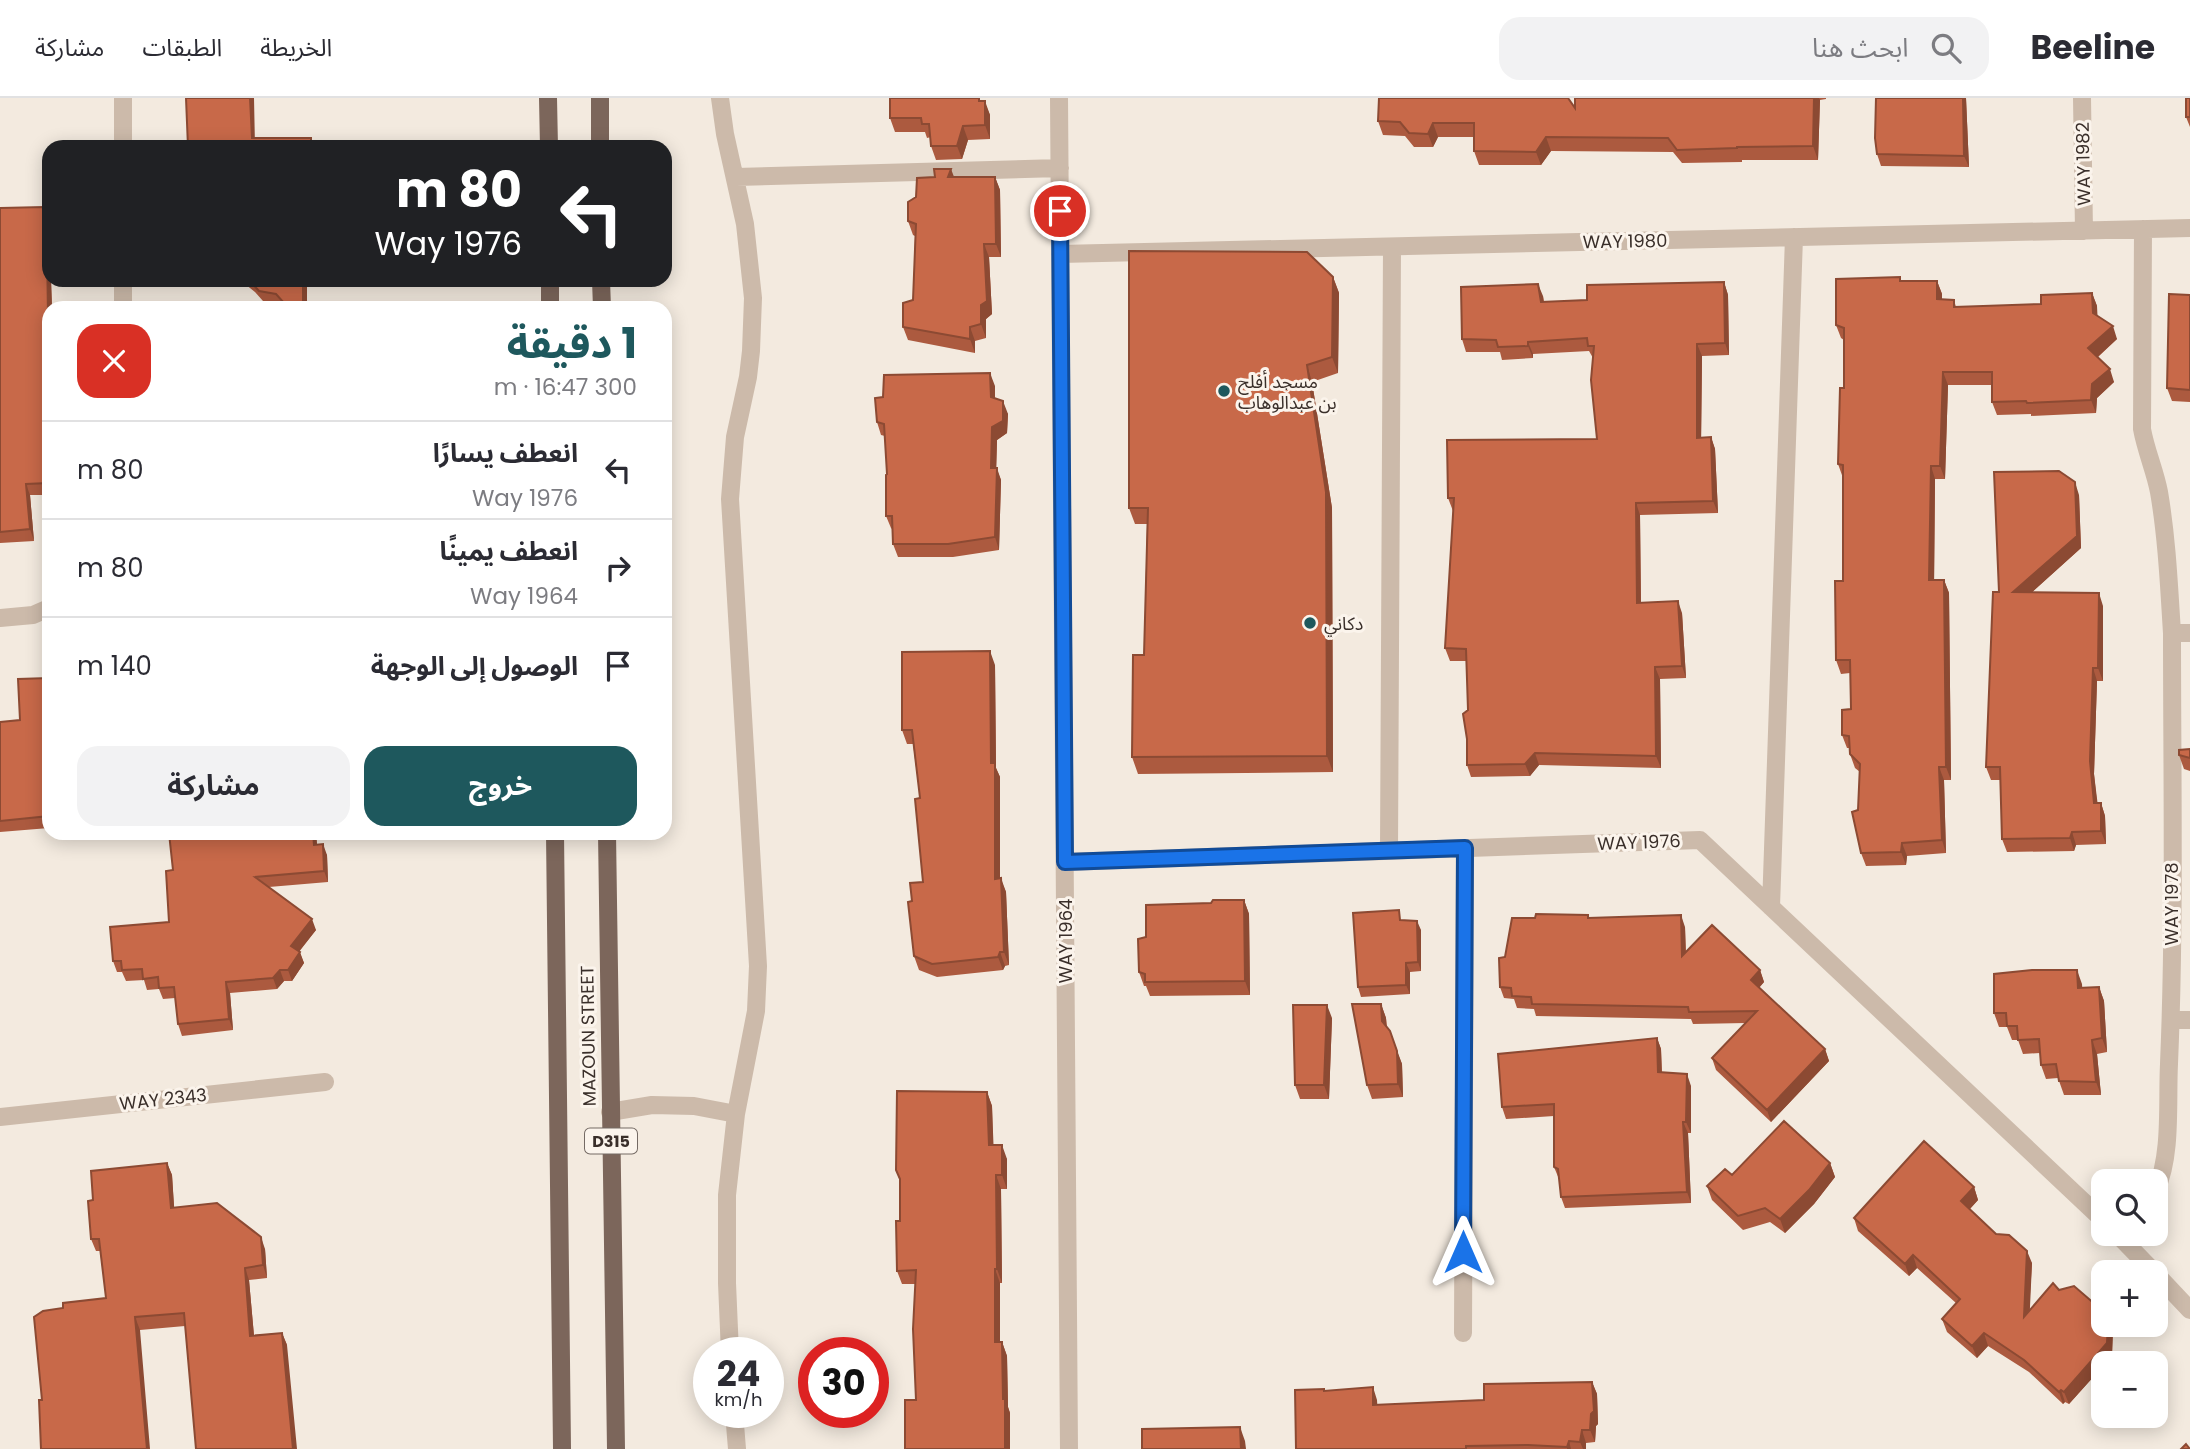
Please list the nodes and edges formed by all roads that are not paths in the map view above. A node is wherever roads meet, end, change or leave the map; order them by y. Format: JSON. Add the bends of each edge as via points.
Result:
{"nodes":[{"id":1,"x":123,"y":98,"type":"edge"},
{"id":2,"x":548,"y":98,"type":"edge"},
{"id":3,"x":600,"y":98,"type":"edge"},
{"id":4,"x":720,"y":98,"type":"edge"},
{"id":5,"x":1059,"y":98,"type":"edge"},
{"id":6,"x":2082,"y":98,"type":"edge"},
{"id":7,"x":123,"y":140,"type":"edge"},
{"id":8,"x":549,"y":140,"type":"edge"},
{"id":9,"x":600,"y":140,"type":"edge"},
{"id":10,"x":1060,"y":168,"type":"junction"},
{"id":11,"x":736,"y":177,"type":"junction"},
{"id":12,"x":2190,"y":228,"type":"edge"},
{"id":13,"x":2143,"y":229,"type":"junction"},
{"id":14,"x":2084,"y":230,"type":"junction"},
{"id":15,"x":1794,"y":237,"type":"junction"},
{"id":16,"x":1392,"y":247,"type":"junction"},
{"id":17,"x":1060,"y":254,"type":"junction"},
{"id":18,"x":42,"y":611,"type":"edge"},
{"id":19,"x":0,"y":618,"type":"edge"},
{"id":20,"x":2181,"y":633,"type":"edge"},
{"id":21,"x":555,"y":840,"type":"edge"},
{"id":22,"x":607,"y":840,"type":"edge"},
{"id":23,"x":1465,"y":848,"type":"junction"},
{"id":24,"x":1389,"y":850,"type":"junction"},
{"id":25,"x":1065,"y":862,"type":"junction"},
{"id":26,"x":1771,"y":907,"type":"junction"},
{"id":27,"x":2171,"y":1020,"type":"junction"},
{"id":28,"x":2190,"y":1020,"type":"edge"},
{"id":29,"x":325,"y":1082,"type":"dead end"},
{"id":30,"x":610,"y":1112,"type":"junction"},
{"id":31,"x":736,"y":1114,"type":"junction"},
{"id":32,"x":0,"y":1116,"type":"edge"},
{"id":33,"x":2163,"y":1169,"type":"edge"},
{"id":34,"x":2091,"y":1209,"type":"edge"},
{"id":35,"x":2130,"y":1246,"type":"edge"},
{"id":36,"x":2143,"y":1260,"type":"edge"},
{"id":37,"x":2168,"y":1287,"type":"edge"},
{"id":38,"x":2190,"y":1310,"type":"edge"},
{"id":39,"x":1463,"y":1333,"type":"dead end"},
{"id":40,"x":729,"y":1337,"type":"edge"},
{"id":41,"x":735,"y":1428,"type":"edge"},
{"id":42,"x":562,"y":1449,"type":"edge"},
{"id":43,"x":616,"y":1449,"type":"edge"},
{"id":44,"x":737,"y":1449,"type":"edge"},
{"id":45,"x":1069,"y":1449,"type":"edge"}],
"edges":[{"from":1,"to":7,"type":"street"},
{"from":2,"to":8,"type":"main road"},
{"from":3,"to":9,"type":"main road"},
{"from":4,"to":11,"type":"street"},
{"from":5,"to":10,"type":"street","name":"WAY 1964"},
{"from":6,"to":14,"type":"street","name":"WAY 1982"},
{"from":10,"to":11,"type":"street"},
{"from":10,"to":17,"type":"street","name":"WAY 1964"},
{"from":11,"to":31,"type":"street","via":[[751,271],[753,324],[730,499],[758,966],[756,1011]]},
{"from":12,"to":13,"type":"street","name":"WAY 1980"},
{"from":13,"to":14,"type":"street","name":"WAY 1980"},
{"from":13,"to":20,"type":"street","name":"WAY 1978","via":[[2142,429],[2158,491]]},
{"from":14,"to":15,"type":"street","name":"WAY 1980"},
{"from":15,"to":16,"type":"street","name":"WAY 1980"},
{"from":15,"to":26,"type":"street"},
{"from":16,"to":17,"type":"street","name":"WAY 1980"},
{"from":16,"to":24,"type":"street"},
{"from":17,"to":25,"type":"street","name":"WAY 1964"},
{"from":18,"to":19,"type":"street"},
{"from":20,"to":27,"type":"street","name":"WAY 1978"},
{"from":21,"to":42,"type":"main road","name":"MAZOUN STREET"},
{"from":22,"to":30,"type":"main road","name":"MAZOUN STREET","number":"D315"},
{"from":23,"to":24,"type":"street","name":"WAY 1976"},
{"from":23,"to":26,"type":"street","name":"WAY 1976","via":[[1700,840]]},
{"from":23,"to":39,"type":"street"},
{"from":24,"to":25,"type":"street","name":"WAY 1976"},
{"from":25,"to":45,"type":"street","name":"WAY 1964"},
{"from":26,"to":34,"type":"street","name":"WAY 1976"},
{"from":27,"to":28,"type":"street"},
{"from":27,"to":33,"type":"street","name":"WAY 1978"},
{"from":29,"to":32,"type":"street","name":"WAY 2343"},
{"from":30,"to":31,"type":"street","via":[[652,1105]]},
{"from":30,"to":43,"type":"main road","name":"MAZOUN STREET","number":"D315"},
{"from":31,"to":40,"type":"street","via":[[727,1195]]},
{"from":35,"to":36,"type":"street"},
{"from":37,"to":38,"type":"street"},
{"from":41,"to":44,"type":"street"}]}
